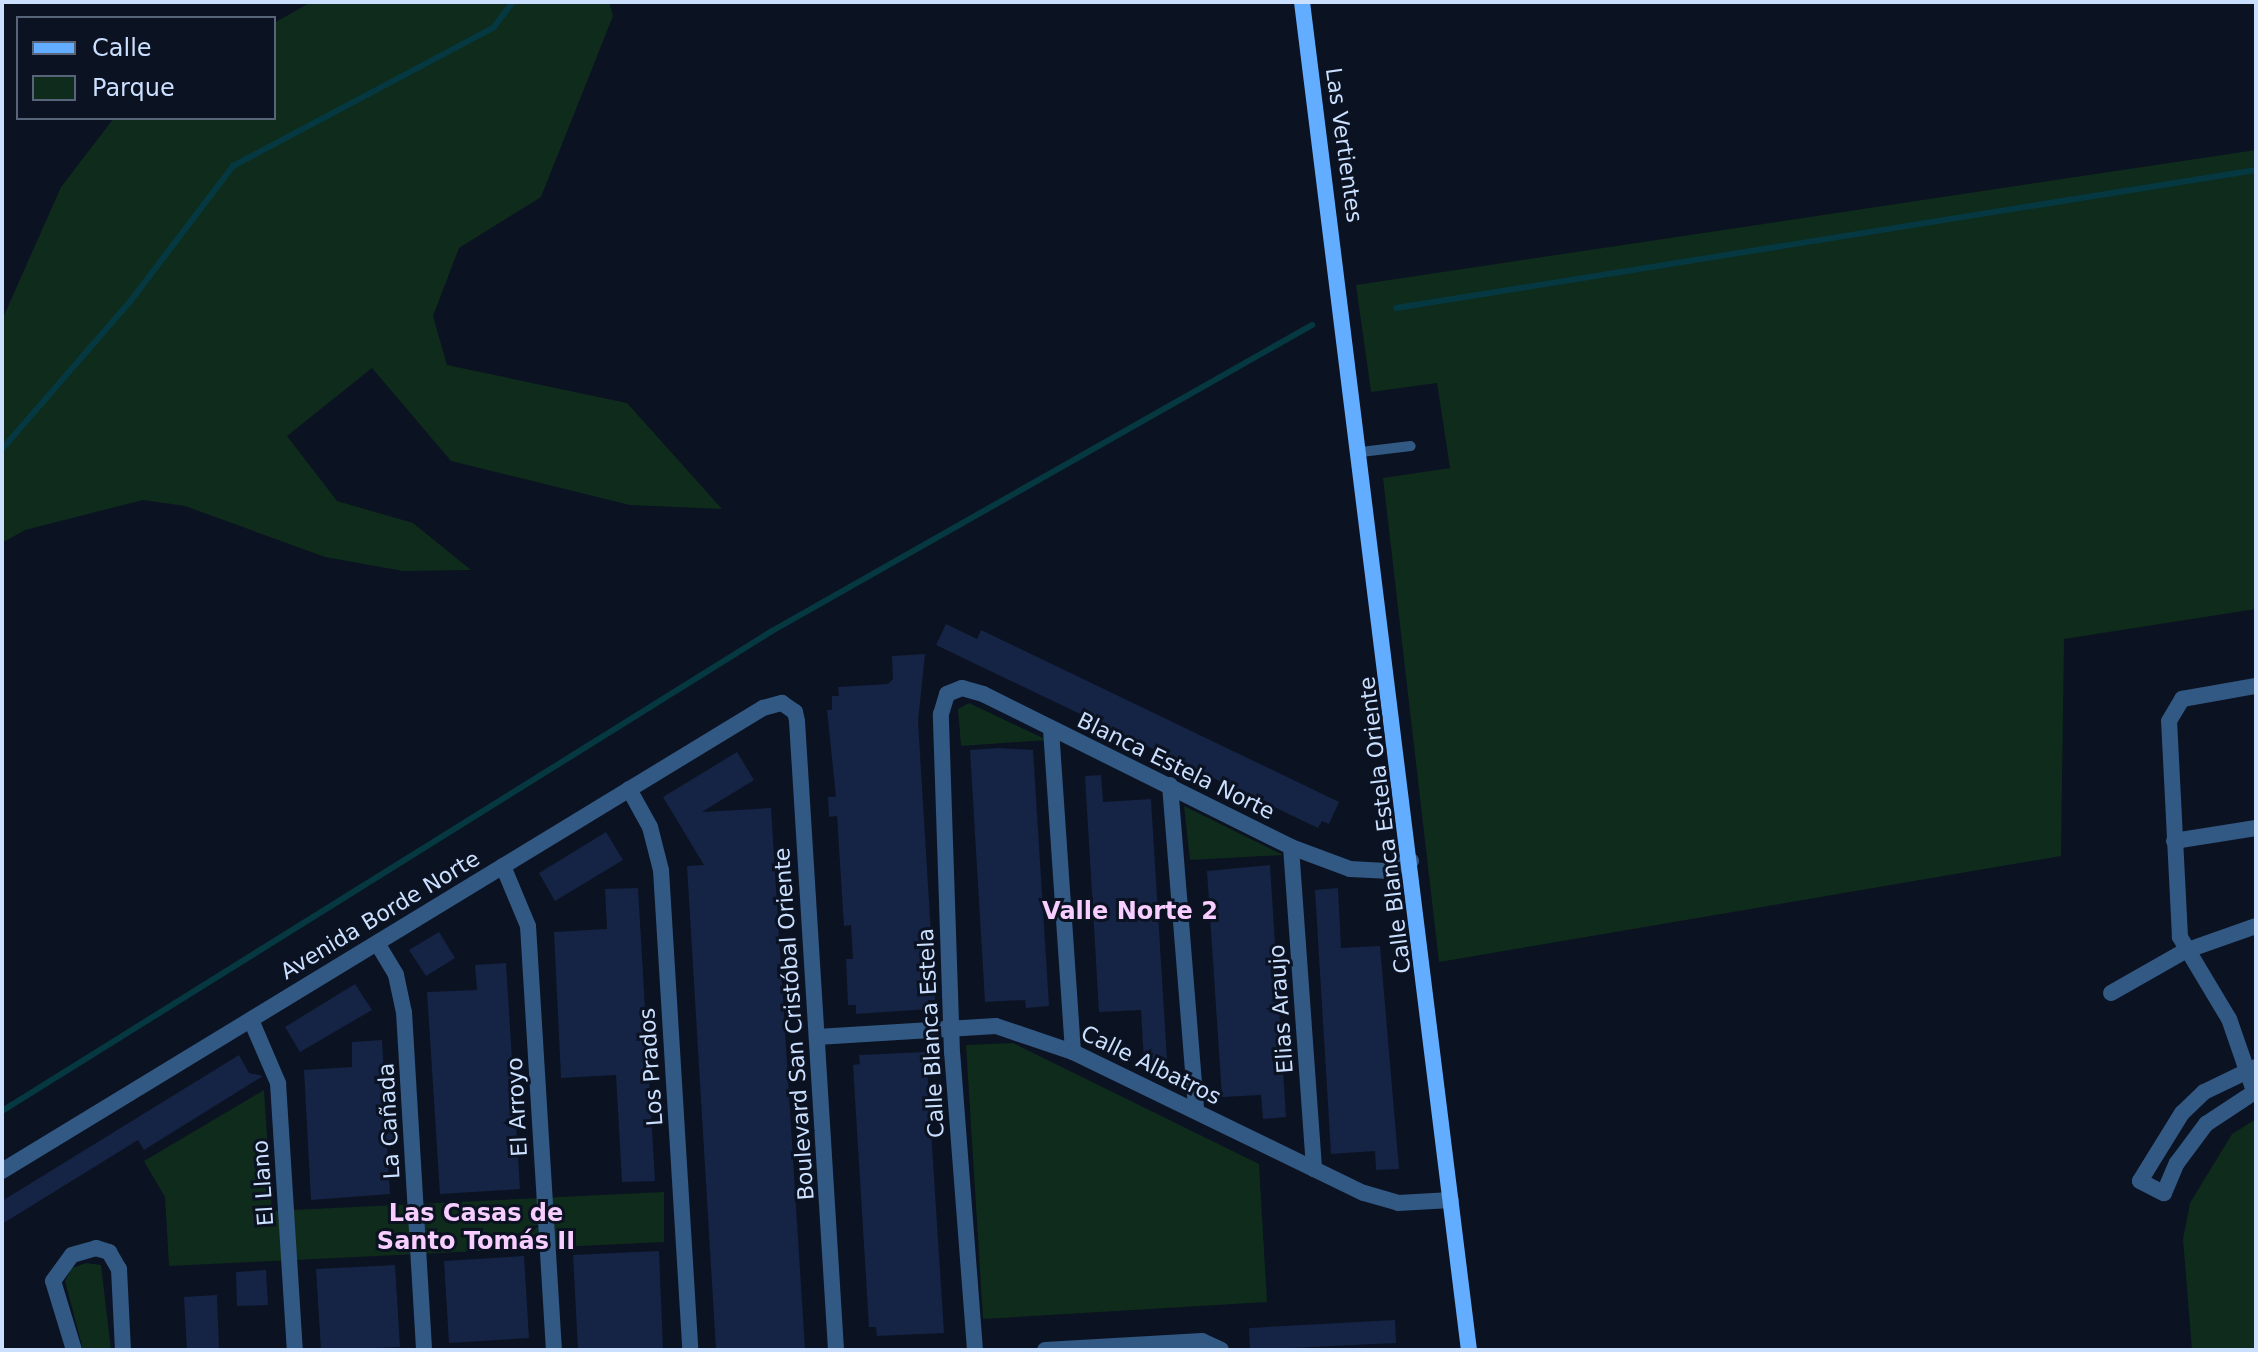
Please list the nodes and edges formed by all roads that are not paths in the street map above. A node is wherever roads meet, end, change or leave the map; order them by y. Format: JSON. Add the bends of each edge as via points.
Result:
{"nodes":[{"id":1,"x":1302,"y":2,"type":"edge"},
{"id":2,"x":1342,"y":294,"type":"joint"},
{"id":3,"x":1411,"y":446,"type":"dead end"},
{"id":4,"x":1361,"y":452,"type":"junction"},
{"id":5,"x":2256,"y":686,"type":"edge"},
{"id":6,"x":782,"y":703,"type":"joint"},
{"id":7,"x":941,"y":714,"type":"joint"},
{"id":8,"x":1051,"y":729,"type":"junction"},
{"id":9,"x":1170,"y":785,"type":"junction"},
{"id":10,"x":629,"y":789,"type":"junction"},
{"id":11,"x":2256,"y":828,"type":"edge"},
{"id":12,"x":2174,"y":841,"type":"junction"},
{"id":13,"x":1291,"y":847,"type":"junction"},
{"id":14,"x":1411,"y":861,"type":"junction"},
{"id":15,"x":503,"y":866,"type":"junction"},
{"id":16,"x":2256,"y":926,"type":"edge"},
{"id":17,"x":377,"y":943,"type":"junction"},
{"id":18,"x":2185,"y":951,"type":"junction"},
{"id":19,"x":2111,"y":993,"type":"dead end"},
{"id":20,"x":251,"y":1020,"type":"junction"},
{"id":21,"x":952,"y":1026,"type":"junction"},
{"id":22,"x":817,"y":1037,"type":"junction"},
{"id":23,"x":1073,"y":1052,"type":"junction"},
{"id":24,"x":2253,"y":1068,"type":"edge"},
{"id":25,"x":2255,"y":1091,"type":"edge"},
{"id":26,"x":1196,"y":1111,"type":"junction"},
{"id":27,"x":1314,"y":1169,"type":"junction"},
{"id":28,"x":2,"y":1171,"type":"edge"},
{"id":29,"x":1451,"y":1200,"type":"junction"},
{"id":30,"x":74,"y":1350,"type":"edge"},
{"id":31,"x":123,"y":1350,"type":"edge"},
{"id":32,"x":295,"y":1350,"type":"edge"},
{"id":33,"x":424,"y":1350,"type":"edge"},
{"id":34,"x":554,"y":1350,"type":"edge"},
{"id":35,"x":690,"y":1350,"type":"edge"},
{"id":36,"x":836,"y":1350,"type":"edge"},
{"id":37,"x":975,"y":1350,"type":"edge"},
{"id":38,"x":1045,"y":1350,"type":"edge"},
{"id":39,"x":1221,"y":1350,"type":"edge"},
{"id":40,"x":1469,"y":1350,"type":"edge"}],
"edges":[{"from":1,"to":2,"type":"street","name":"Las Vertientes"},
{"from":2,"to":4,"type":"street","name":"Calle Blanca Estela Oriente"},
{"from":3,"to":4,"type":"lane"},
{"from":4,"to":14,"type":"street","name":"Calle Blanca Estela Oriente"},
{"from":5,"to":12,"type":"street","via":[[2190,696],[2172,709]]},
{"from":6,"to":10,"type":"street","name":"Avenida Borde Norte","via":[[763,708]]},
{"from":6,"to":22,"type":"street","name":"Boulevard San Cristóbal Oriente","via":[[795,712],[797,721]]},
{"from":7,"to":8,"type":"street","name":"Blanca Estela Norte","via":[[947,694],[962,688]]},
{"from":7,"to":21,"type":"street","name":"Calle Blanca Estela"},
{"from":8,"to":9,"type":"street","name":"Blanca Estela Norte"},
{"from":8,"to":23,"type":"street"},
{"from":9,"to":13,"type":"street","name":"Blanca Estela Norte"},
{"from":9,"to":26,"type":"street"},
{"from":10,"to":15,"type":"street","name":"Avenida Borde Norte"},
{"from":10,"to":35,"type":"street","name":"Los Prados","via":[[653,835],[661,870]]},
{"from":11,"to":12,"type":"street"},
{"from":12,"to":18,"type":"street","via":[[2177,923]]},
{"from":13,"to":14,"type":"street","name":"Blanca Estela Norte","via":[[1366,873]]},
{"from":13,"to":27,"type":"street","name":"Elias Araujo"},
{"from":14,"to":29,"type":"street","name":"Calle Blanca Estela Oriente"},
{"from":15,"to":17,"type":"street","name":"Avenida Borde Norte"},
{"from":15,"to":34,"type":"street","name":"El Arroyo","via":[[528,926]]},
{"from":16,"to":18,"type":"street"},
{"from":17,"to":20,"type":"street","name":"Avenida Borde Norte"},
{"from":17,"to":33,"type":"street","name":"La Cañada","via":[[396,975],[404,1012]]},
{"from":18,"to":19,"type":"street"},
{"from":18,"to":24,"type":"street"},
{"from":20,"to":28,"type":"street","name":"Avenida Borde Norte"},
{"from":20,"to":32,"type":"street","name":"El Llano","via":[[278,1083]]},
{"from":21,"to":22,"type":"street","name":"Calle Albatros"},
{"from":21,"to":23,"type":"street","name":"Calle Albatros","via":[[996,1026]]},
{"from":21,"to":37,"type":"street","name":"Calle Blanca Estela"},
{"from":22,"to":36,"type":"street","name":"Boulevard San Cristóbal Oriente"},
{"from":23,"to":26,"type":"street","name":"Calle Albatros"},
{"from":24,"to":25,"type":"street"},
{"from":24,"to":25,"type":"street","via":[[2204,1092],[2182,1113],[2140,1181],[2164,1193],[2177,1163],[2206,1124]]},
{"from":26,"to":27,"type":"street","name":"Calle Albatros"},
{"from":27,"to":29,"type":"street","name":"Calle Albatros","via":[[1398,1203]]},
{"from":29,"to":40,"type":"street","name":"Calle Blanca Estela Oriente"},
{"from":30,"to":31,"type":"street","via":[[53,1281],[72,1255],[96,1248],[109,1252],[119,1269]]},
{"from":38,"to":39,"type":"street","via":[[1202,1341]]}]}
